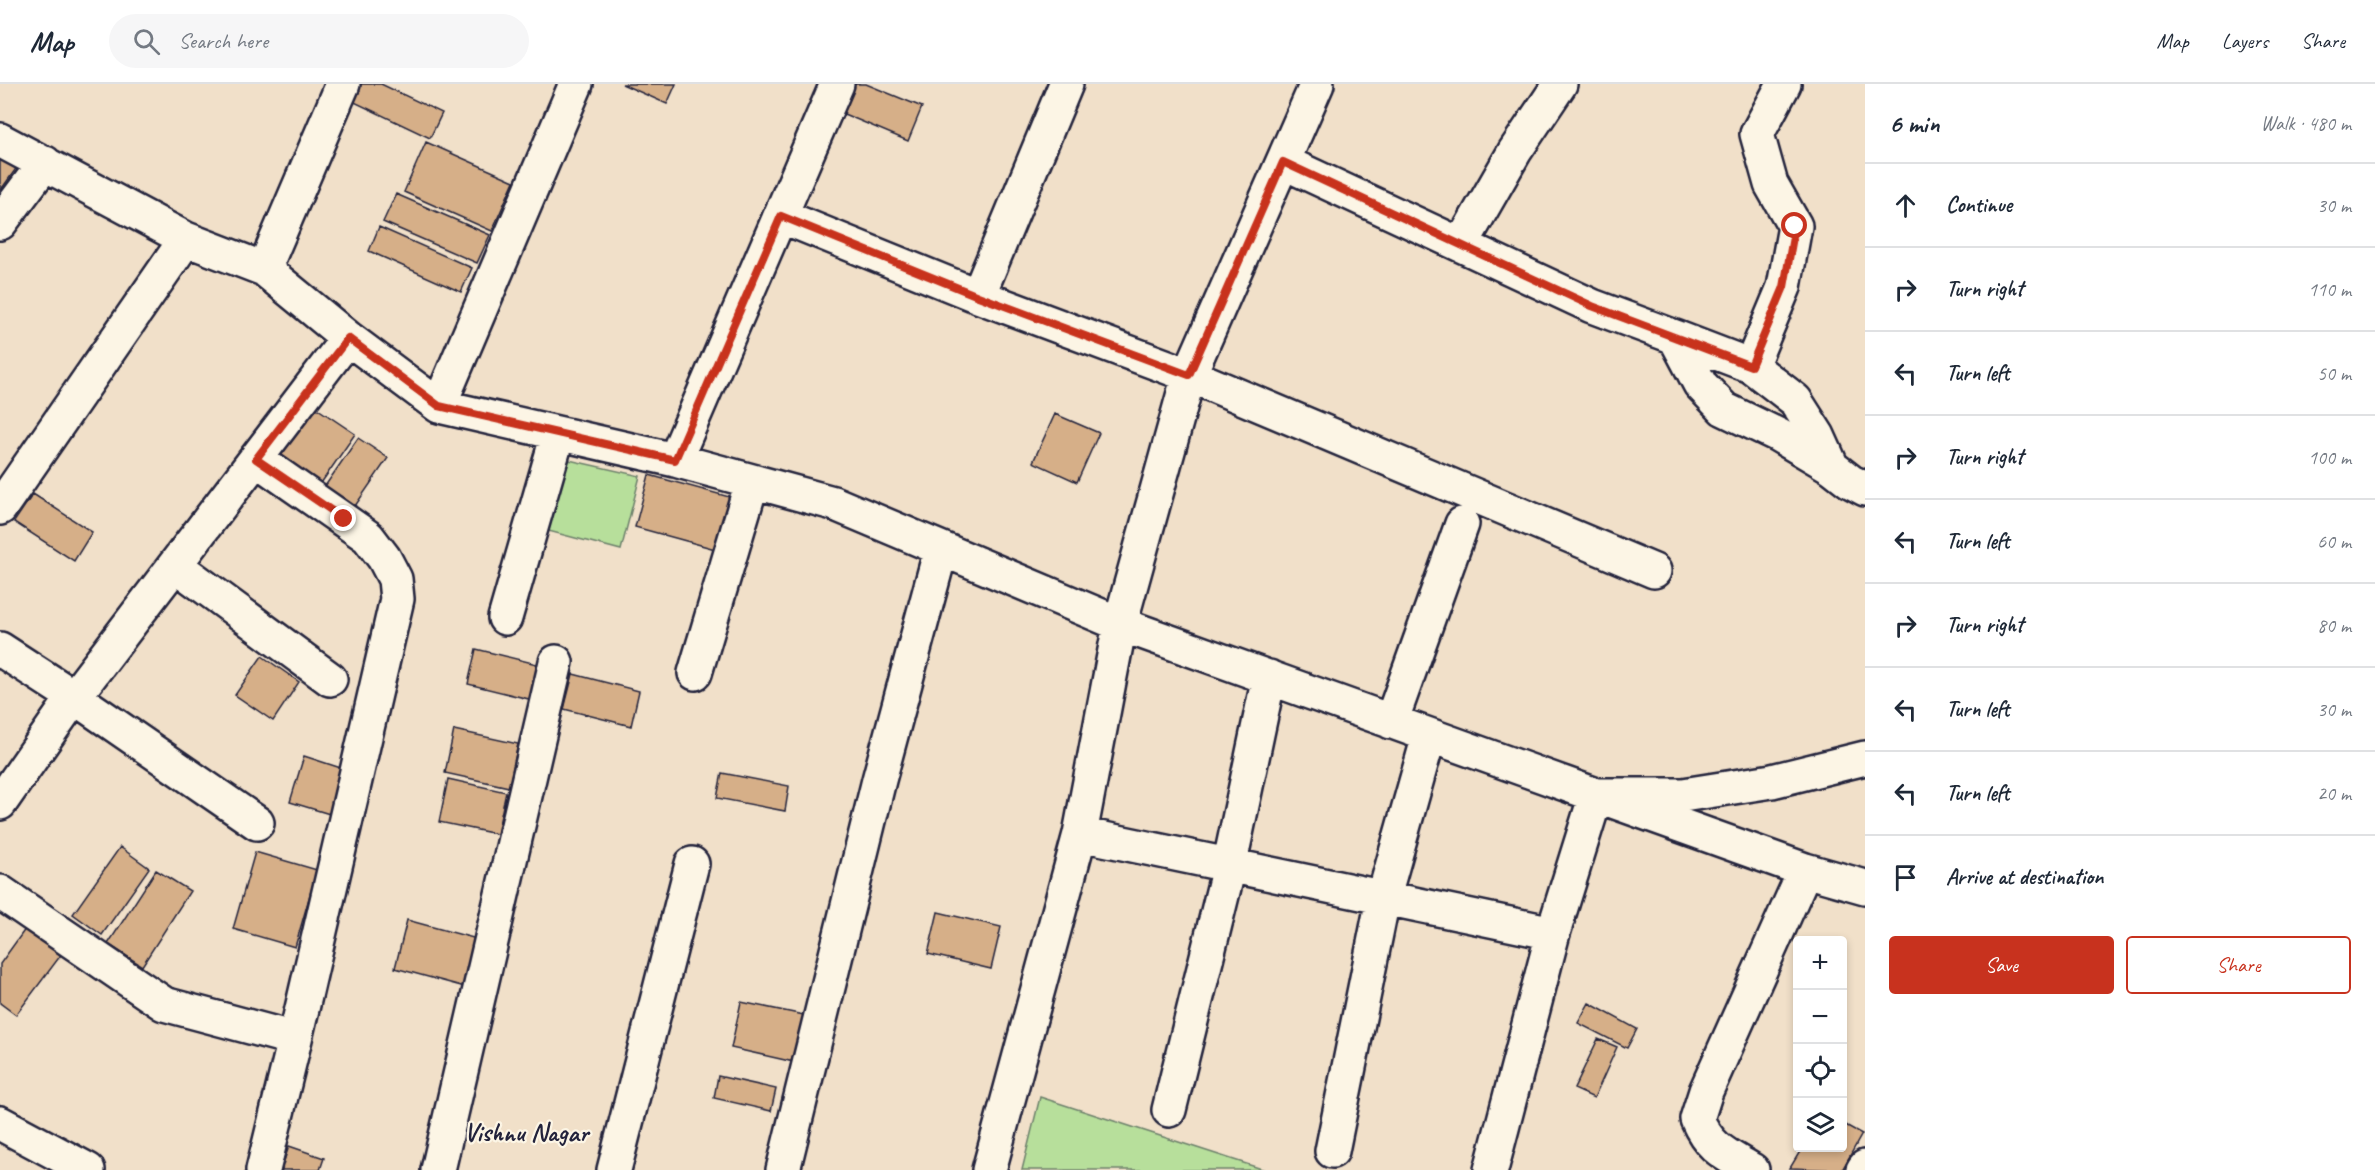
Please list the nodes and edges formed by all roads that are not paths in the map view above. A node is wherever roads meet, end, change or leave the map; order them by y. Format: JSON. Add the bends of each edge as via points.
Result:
{"nodes":[{"id":1,"x":343,"y":84,"type":"edge"},
{"id":2,"x":576,"y":84,"type":"edge"},
{"id":3,"x":837,"y":84,"type":"edge"},
{"id":4,"x":1066,"y":84,"type":"edge"},
{"id":5,"x":1317,"y":84,"type":"edge"},
{"id":6,"x":1560,"y":84,"type":"edge"},
{"id":7,"x":1784,"y":84,"type":"edge"},
{"id":8,"x":0,"y":140,"type":"edge"},
{"id":9,"x":1283,"y":162,"type":"junction"},
{"id":10,"x":45,"y":163,"type":"junction"},
{"id":11,"x":781,"y":216,"type":"junction"},
{"id":12,"x":0,"y":223,"type":"edge"},
{"id":13,"x":186,"y":238,"type":"junction"},
{"id":14,"x":1461,"y":245,"type":"junction"},
{"id":15,"x":264,"y":269,"type":"junction"},
{"id":16,"x":978,"y":296,"type":"junction"},
{"id":17,"x":1675,"y":337,"type":"junction"},
{"id":18,"x":348,"y":338,"type":"junction"},
{"id":19,"x":1751,"y":366,"type":"junction"},
{"id":20,"x":1189,"y":375,"type":"junction"},
{"id":21,"x":439,"y":406,"type":"junction"},
{"id":22,"x":558,"y":434,"type":"junction"},
{"id":23,"x":256,"y":459,"type":"junction"},
{"id":24,"x":675,"y":460,"type":"junction"},
{"id":25,"x":1832,"y":467,"type":"junction"},
{"id":26,"x":752,"y":482,"type":"junction"},
{"id":27,"x":1865,"y":489,"type":"edge"},
{"id":28,"x":0,"y":508,"type":"edge"},
{"id":29,"x":1462,"y":524,"type":"dead end"},
{"id":30,"x":941,"y":549,"type":"junction"},
{"id":31,"x":175,"y":565,"type":"junction"},
{"id":32,"x":1654,"y":571,"type":"dead end"},
{"id":33,"x":505,"y":618,"type":"dead end"},
{"id":34,"x":1120,"y":624,"type":"junction"},
{"id":35,"x":0,"y":649,"type":"edge"},
{"id":36,"x":556,"y":663,"type":"dead end"},
{"id":37,"x":695,"y":673,"type":"dead end"},
{"id":38,"x":1269,"y":677,"type":"junction"},
{"id":39,"x":330,"y":679,"type":"dead end"},
{"id":40,"x":74,"y":697,"type":"junction"},
{"id":41,"x":1391,"y":722,"type":"junction"},
{"id":42,"x":1429,"y":736,"type":"junction"},
{"id":43,"x":1865,"y":758,"type":"edge"},
{"id":44,"x":1596,"y":795,"type":"junction"},
{"id":45,"x":0,"y":803,"type":"edge"},
{"id":46,"x":257,"y":823,"type":"dead end"},
{"id":47,"x":1080,"y":834,"type":"junction"},
{"id":48,"x":692,"y":864,"type":"dead end"},
{"id":49,"x":1228,"y":867,"type":"junction"},
{"id":50,"x":1805,"y":870,"type":"junction"},
{"id":51,"x":1865,"y":887,"type":"edge"},
{"id":52,"x":0,"y":892,"type":"edge"},
{"id":53,"x":1383,"y":899,"type":"junction"},
{"id":54,"x":1553,"y":933,"type":"junction"},
{"id":55,"x":295,"y":1039,"type":"junction"},
{"id":56,"x":1168,"y":1110,"type":"dead end"},
{"id":57,"x":0,"y":1123,"type":"edge"},
{"id":58,"x":1332,"y":1151,"type":"dead end"},
{"id":59,"x":88,"y":1170,"type":"edge"},
{"id":60,"x":262,"y":1170,"type":"edge"},
{"id":61,"x":438,"y":1170,"type":"edge"},
{"id":62,"x":615,"y":1170,"type":"edge"},
{"id":63,"x":783,"y":1170,"type":"edge"},
{"id":64,"x":988,"y":1170,"type":"edge"},
{"id":65,"x":1491,"y":1170,"type":"edge"},
{"id":66,"x":1752,"y":1170,"type":"edge"}],
"edges":[{"from":1,"to":15,"type":"street"},
{"from":2,"to":21,"type":"street"},
{"from":3,"to":11,"type":"street"},
{"from":4,"to":16,"type":"street"},
{"from":5,"to":9,"type":"street"},
{"from":6,"to":14,"type":"street","via":[[1515,151]]},
{"from":7,"to":19,"type":"street","via":[[1757,134],[1771,184],[1795,226],[1784,287]]},
{"from":8,"to":10,"type":"street"},
{"from":9,"to":14,"type":"street"},
{"from":9,"to":20,"type":"street"},
{"from":10,"to":12,"type":"street"},
{"from":10,"to":13,"type":"street"},
{"from":11,"to":16,"type":"street"},
{"from":11,"to":24,"type":"street"},
{"from":13,"to":15,"type":"street"},
{"from":13,"to":28,"type":"street"},
{"from":14,"to":17,"type":"street","via":[[1592,306]]},
{"from":15,"to":18,"type":"street"},
{"from":16,"to":20,"type":"street"},
{"from":17,"to":19,"type":"street"},
{"from":17,"to":25,"type":"street","via":[[1700,384],[1724,409]]},
{"from":18,"to":21,"type":"street"},
{"from":18,"to":23,"type":"street"},
{"from":19,"to":25,"type":"street","via":[[1795,400]]},
{"from":20,"to":32,"type":"street"},
{"from":20,"to":34,"type":"street"},
{"from":21,"to":22,"type":"street"},
{"from":22,"to":24,"type":"street"},
{"from":22,"to":33,"type":"street"},
{"from":23,"to":31,"type":"street"},
{"from":23,"to":55,"type":"street","via":[[368,537],[395,579],[397,599]]},
{"from":24,"to":26,"type":"street"},
{"from":25,"to":27,"type":"street"},
{"from":26,"to":30,"type":"street","via":[[833,503]]},
{"from":26,"to":37,"type":"street"},
{"from":29,"to":41,"type":"street"},
{"from":30,"to":34,"type":"street"},
{"from":30,"to":63,"type":"street","via":[[879,780]]},
{"from":31,"to":39,"type":"street"},
{"from":31,"to":40,"type":"street"},
{"from":34,"to":38,"type":"street"},
{"from":34,"to":47,"type":"street"},
{"from":35,"to":40,"type":"street"},
{"from":36,"to":61,"type":"street"},
{"from":38,"to":41,"type":"street"},
{"from":38,"to":49,"type":"street"},
{"from":40,"to":45,"type":"street"},
{"from":40,"to":46,"type":"street"},
{"from":41,"to":42,"type":"street"},
{"from":42,"to":44,"type":"street"},
{"from":42,"to":53,"type":"street"},
{"from":43,"to":44,"type":"street","via":[[1772,781],[1683,795]]},
{"from":44,"to":50,"type":"street"},
{"from":44,"to":54,"type":"street"},
{"from":47,"to":49,"type":"street"},
{"from":47,"to":64,"type":"street"},
{"from":48,"to":62,"type":"street"},
{"from":49,"to":53,"type":"street"},
{"from":49,"to":56,"type":"street"},
{"from":50,"to":51,"type":"street"},
{"from":50,"to":66,"type":"street","via":[[1697,1119],[1704,1136],[1719,1151]]},
{"from":52,"to":55,"type":"street","via":[[164,1004]]},
{"from":53,"to":54,"type":"street"},
{"from":53,"to":58,"type":"street"},
{"from":54,"to":65,"type":"street"},
{"from":55,"to":60,"type":"street"},
{"from":57,"to":59,"type":"street"}]}
